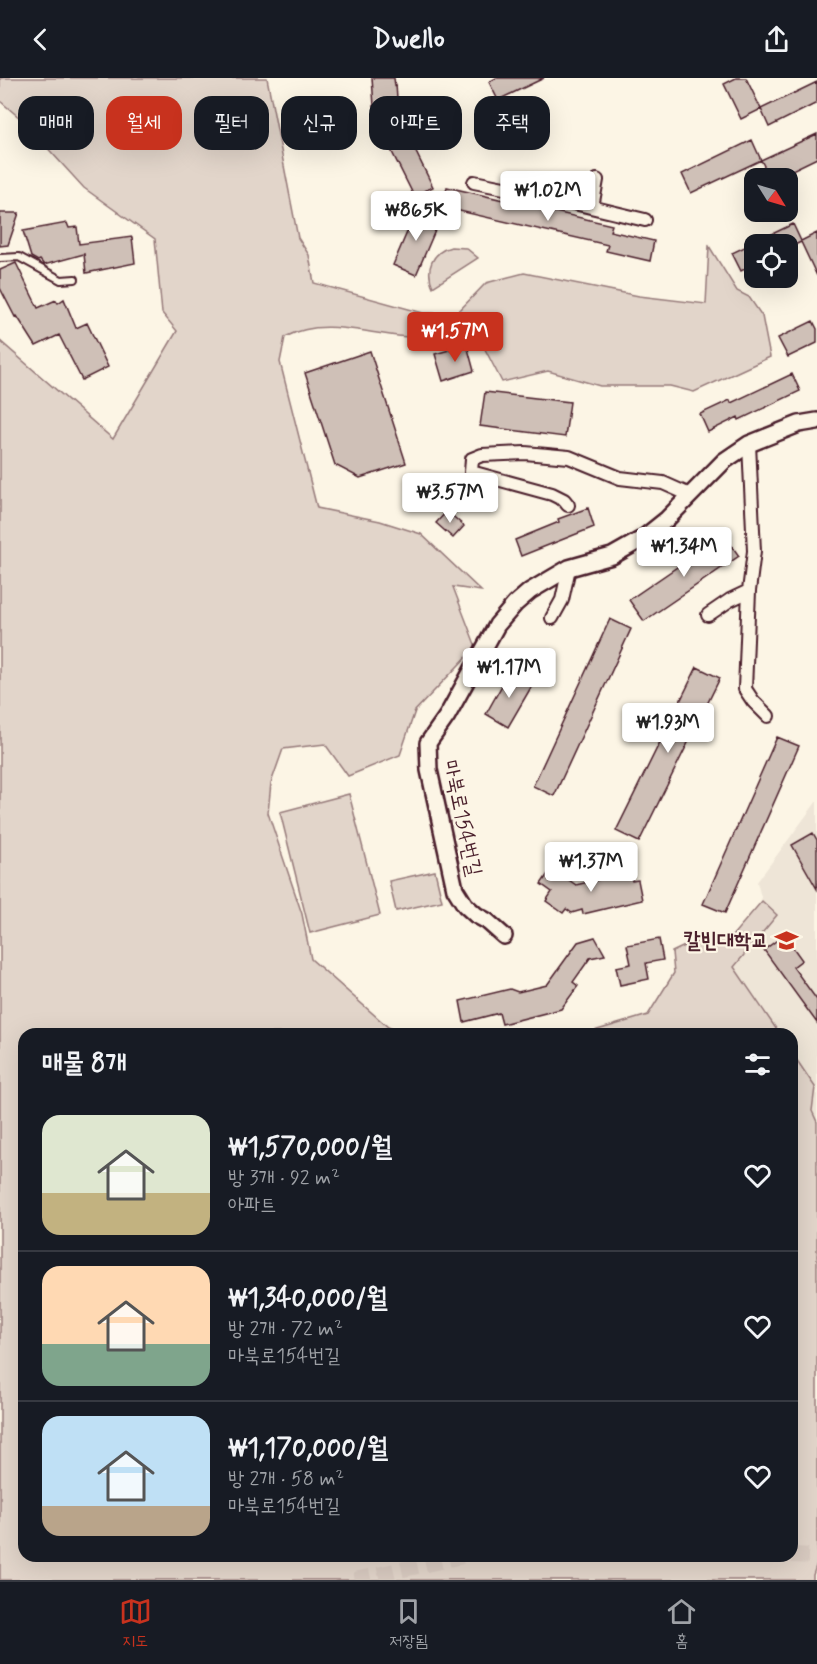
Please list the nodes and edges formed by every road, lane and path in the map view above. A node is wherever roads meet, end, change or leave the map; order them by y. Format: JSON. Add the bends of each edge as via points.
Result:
{"nodes":[{"id":1,"x":597,"y":180,"type":"dead end"},
{"id":2,"x":474,"y":182,"type":"dead end"},
{"id":3,"x":592,"y":207,"type":"junction"},
{"id":4,"x":645,"y":220,"type":"dead end"},
{"id":5,"x":0,"y":258,"type":"edge"},
{"id":6,"x":75,"y":279,"type":"dead end"},
{"id":7,"x":817,"y":421,"type":"edge"},
{"id":8,"x":749,"y":444,"type":"junction"},
{"id":9,"x":690,"y":495,"type":"junction"},
{"id":10,"x":567,"y":505,"type":"dead end"},
{"id":11,"x":569,"y":568,"type":"junction"},
{"id":12,"x":749,"y":591,"type":"junction"},
{"id":13,"x":708,"y":615,"type":"dead end"},
{"id":14,"x":552,"y":618,"type":"dead end"},
{"id":15,"x":768,"y":716,"type":"dead end"},
{"id":16,"x":504,"y":936,"type":"dead end"}],
"edges":[{"from":1,"to":3,"type":"street"},
{"from":2,"to":3,"type":"street"},
{"from":3,"to":4,"type":"street"},
{"from":5,"to":6,"type":"lane","via":[[19,257],[61,280]]},
{"from":7,"to":8,"type":"street","name":"마북로154번길"},
{"from":8,"to":9,"type":"street","name":"마북로154번길","via":[[724,461]]},
{"from":8,"to":12,"type":"street","via":[[754,551]]},
{"from":9,"to":10,"type":"street","via":[[663,483],[620,478],[569,457],[525,453],[472,459],[471,472],[552,494]]},
{"from":9,"to":11,"type":"street","name":"마북로154번길","via":[[642,539],[612,556]]},
{"from":11,"to":14,"type":"street","via":[[562,600]]},
{"from":11,"to":16,"type":"street","name":"마북로154번길","via":[[530,591],[497,625],[428,743],[429,770],[455,889],[465,905]]},
{"from":12,"to":13,"type":"street"},
{"from":12,"to":15,"type":"street","via":[[745,688]]}]}
